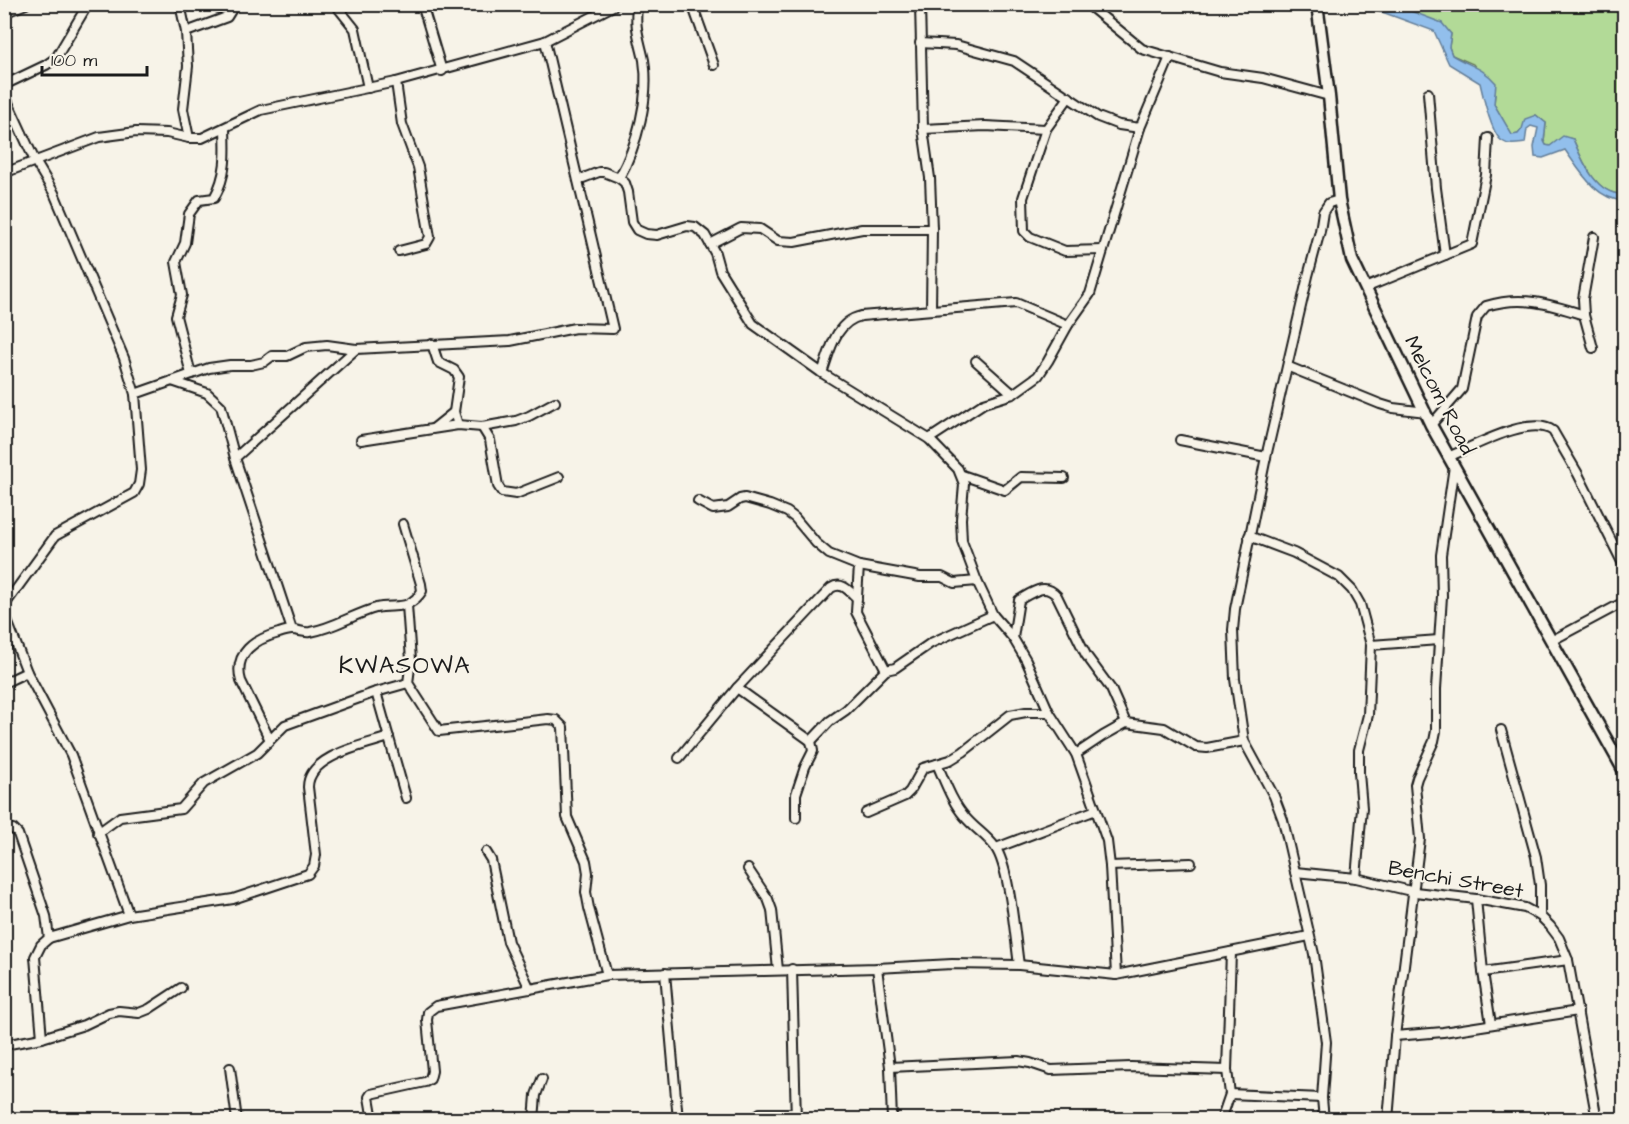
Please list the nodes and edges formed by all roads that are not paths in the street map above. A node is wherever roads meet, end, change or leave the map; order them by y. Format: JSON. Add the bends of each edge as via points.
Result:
{"nodes":[{"id":1,"x":26,"y":4,"type":"edge"},
{"id":2,"x":88,"y":4,"type":"edge"},
{"id":3,"x":180,"y":4,"type":"edge"},
{"id":4,"x":235,"y":4,"type":"edge"},
{"id":5,"x":422,"y":4,"type":"edge"},
{"id":6,"x":617,"y":4,"type":"edge"},
{"id":7,"x":638,"y":4,"type":"edge"},
{"id":8,"x":692,"y":4,"type":"edge"},
{"id":9,"x":920,"y":4,"type":"edge"},
{"id":10,"x":1088,"y":4,"type":"edge"},
{"id":11,"x":1317,"y":4,"type":"edge"},
{"id":12,"x":600,"y":8,"type":"edge"},
{"id":13,"x":339,"y":9,"type":"dead end"},
{"id":14,"x":4,"y":13,"type":"edge"},
{"id":15,"x":186,"y":32,"type":"junction"},
{"id":16,"x":545,"y":40,"type":"junction"},
{"id":17,"x":920,"y":43,"type":"junction"},
{"id":18,"x":1170,"y":57,"type":"junction"},
{"id":19,"x":714,"y":65,"type":"dead end"},
{"id":20,"x":442,"y":70,"type":"junction"},
{"id":21,"x":396,"y":82,"type":"junction"},
{"id":22,"x":4,"y":87,"type":"edge"},
{"id":23,"x":368,"y":88,"type":"junction"},
{"id":24,"x":1428,"y":93,"type":"dead end"},
{"id":25,"x":1329,"y":96,"type":"junction"},
{"id":26,"x":1069,"y":97,"type":"junction"},
{"id":27,"x":1140,"y":128,"type":"junction"},
{"id":28,"x":225,"y":129,"type":"junction"},
{"id":29,"x":923,"y":129,"type":"junction"},
{"id":30,"x":1046,"y":129,"type":"junction"},
{"id":31,"x":189,"y":138,"type":"junction"},
{"id":32,"x":1488,"y":138,"type":"dead end"},
{"id":33,"x":35,"y":161,"type":"junction"},
{"id":34,"x":4,"y":173,"type":"edge"},
{"id":35,"x":619,"y":178,"type":"junction"},
{"id":36,"x":578,"y":180,"type":"junction"},
{"id":37,"x":1339,"y":200,"type":"junction"},
{"id":38,"x":932,"y":229,"type":"junction"},
{"id":39,"x":1594,"y":237,"type":"dead end"},
{"id":40,"x":710,"y":244,"type":"junction"},
{"id":41,"x":1103,"y":250,"type":"junction"},
{"id":42,"x":399,"y":251,"type":"dead end"},
{"id":43,"x":1444,"y":255,"type":"junction"},
{"id":44,"x":1365,"y":288,"type":"junction"},
{"id":45,"x":931,"y":310,"type":"junction"},
{"id":46,"x":1584,"y":315,"type":"junction"},
{"id":47,"x":1068,"y":325,"type":"junction"},
{"id":48,"x":432,"y":344,"type":"junction"},
{"id":49,"x":1593,"y":348,"type":"dead end"},
{"id":50,"x":356,"y":349,"type":"junction"},
{"id":51,"x":976,"y":361,"type":"dead end"},
{"id":52,"x":1288,"y":367,"type":"junction"},
{"id":53,"x":822,"y":373,"type":"junction"},
{"id":54,"x":191,"y":374,"type":"junction"},
{"id":55,"x":172,"y":381,"type":"junction"},
{"id":56,"x":135,"y":394,"type":"junction"},
{"id":57,"x":1013,"y":394,"type":"junction"},
{"id":58,"x":555,"y":402,"type":"dead end"},
{"id":59,"x":454,"y":412,"type":"junction"},
{"id":60,"x":1426,"y":412,"type":"junction"},
{"id":61,"x":458,"y":425,"type":"junction"},
{"id":62,"x":1431,"y":425,"type":"junction"},
{"id":63,"x":482,"y":427,"type":"junction"},
{"id":64,"x":431,"y":429,"type":"junction"},
{"id":65,"x":361,"y":440,"type":"dead end"},
{"id":66,"x":929,"y":440,"type":"junction"},
{"id":67,"x":1180,"y":440,"type":"dead end"},
{"id":68,"x":1266,"y":457,"type":"junction"},
{"id":69,"x":235,"y":458,"type":"junction"},
{"id":70,"x":1451,"y":462,"type":"junction"},
{"id":71,"x":962,"y":475,"type":"junction"},
{"id":72,"x":559,"y":477,"type":"dead end"},
{"id":73,"x":1064,"y":478,"type":"dead end"},
{"id":74,"x":699,"y":501,"type":"dead end"},
{"id":75,"x":404,"y":524,"type":"dead end"},
{"id":76,"x":1249,"y":536,"type":"junction"},
{"id":77,"x":1624,"y":566,"type":"edge"},
{"id":78,"x":859,"y":567,"type":"junction"},
{"id":79,"x":977,"y":581,"type":"junction"},
{"id":80,"x":857,"y":598,"type":"junction"},
{"id":81,"x":1624,"y":602,"type":"edge"},
{"id":82,"x":407,"y":605,"type":"junction"},
{"id":83,"x":4,"y":606,"type":"edge"},
{"id":84,"x":4,"y":613,"type":"edge"},
{"id":85,"x":993,"y":615,"type":"junction"},
{"id":86,"x":292,"y":630,"type":"junction"},
{"id":87,"x":1013,"y":638,"type":"junction"},
{"id":88,"x":1438,"y":640,"type":"junction"},
{"id":89,"x":1551,"y":641,"type":"junction"},
{"id":90,"x":1371,"y":645,"type":"junction"},
{"id":91,"x":886,"y":670,"type":"junction"},
{"id":92,"x":27,"y":672,"type":"junction"},
{"id":93,"x":4,"y":683,"type":"edge"},
{"id":94,"x":408,"y":684,"type":"junction"},
{"id":95,"x":737,"y":688,"type":"junction"},
{"id":96,"x":376,"y":692,"type":"junction"},
{"id":97,"x":1049,"y":712,"type":"junction"},
{"id":98,"x":1126,"y":723,"type":"junction"},
{"id":99,"x":1501,"y":730,"type":"dead end"},
{"id":100,"x":389,"y":737,"type":"junction"},
{"id":101,"x":270,"y":740,"type":"junction"},
{"id":102,"x":811,"y":741,"type":"junction"},
{"id":103,"x":1244,"y":741,"type":"junction"},
{"id":104,"x":1077,"y":754,"type":"junction"},
{"id":105,"x":679,"y":758,"type":"dead end"},
{"id":106,"x":937,"y":764,"type":"junction"},
{"id":107,"x":1624,"y":771,"type":"edge"},
{"id":108,"x":406,"y":798,"type":"dead end"},
{"id":109,"x":1096,"y":810,"type":"junction"},
{"id":110,"x":866,"y":813,"type":"dead end"},
{"id":111,"x":796,"y":818,"type":"dead end"},
{"id":112,"x":4,"y":830,"type":"edge"},
{"id":113,"x":98,"y":833,"type":"junction"},
{"id":114,"x":996,"y":848,"type":"junction"},
{"id":115,"x":486,"y":852,"type":"dead end"},
{"id":116,"x":1191,"y":863,"type":"dead end"},
{"id":117,"x":1110,"y":866,"type":"junction"},
{"id":118,"x":748,"y":869,"type":"dead end"},
{"id":119,"x":1294,"y":872,"type":"junction"},
{"id":120,"x":1356,"y":879,"type":"junction"},
{"id":121,"x":1415,"y":892,"type":"junction"},
{"id":122,"x":1476,"y":899,"type":"junction"},
{"id":123,"x":129,"y":915,"type":"junction"},
{"id":124,"x":1540,"y":916,"type":"junction"},
{"id":125,"x":1309,"y":936,"type":"junction"},
{"id":126,"x":49,"y":938,"type":"junction"},
{"id":127,"x":1232,"y":952,"type":"junction"},
{"id":128,"x":1568,"y":960,"type":"junction"},
{"id":129,"x":1019,"y":965,"type":"junction"},
{"id":130,"x":877,"y":968,"type":"junction"},
{"id":131,"x":792,"y":969,"type":"junction"},
{"id":132,"x":778,"y":970,"type":"junction"},
{"id":133,"x":1483,"y":972,"type":"junction"},
{"id":134,"x":665,"y":974,"type":"junction"},
{"id":135,"x":607,"y":975,"type":"junction"},
{"id":136,"x":1116,"y":975,"type":"junction"},
{"id":137,"x":181,"y":988,"type":"dead end"},
{"id":138,"x":530,"y":989,"type":"junction"},
{"id":139,"x":1578,"y":1011,"type":"junction"},
{"id":140,"x":1491,"y":1024,"type":"junction"},
{"id":141,"x":1395,"y":1036,"type":"junction"},
{"id":142,"x":42,"y":1038,"type":"junction"},
{"id":143,"x":4,"y":1045,"type":"edge"},
{"id":144,"x":890,"y":1067,"type":"junction"},
{"id":145,"x":230,"y":1068,"type":"dead end"},
{"id":146,"x":1227,"y":1070,"type":"junction"},
{"id":147,"x":542,"y":1078,"type":"dead end"},
{"id":148,"x":1230,"y":1094,"type":"junction"},
{"id":149,"x":1323,"y":1098,"type":"junction"},
{"id":150,"x":796,"y":1116,"type":"edge"},
{"id":151,"x":237,"y":1119,"type":"edge"},
{"id":152,"x":373,"y":1119,"type":"edge"},
{"id":153,"x":534,"y":1119,"type":"edge"},
{"id":154,"x":678,"y":1119,"type":"edge"},
{"id":155,"x":757,"y":1119,"type":"edge"},
{"id":156,"x":892,"y":1119,"type":"edge"},
{"id":157,"x":1221,"y":1119,"type":"edge"},
{"id":158,"x":1324,"y":1119,"type":"edge"},
{"id":159,"x":1388,"y":1119,"type":"edge"},
{"id":160,"x":1597,"y":1119,"type":"edge"}],
"edges":[{"from":1,"to":14,"type":"street"},
{"from":2,"to":22,"type":"street","via":[[56,58]]},
{"from":3,"to":15,"type":"street"},
{"from":4,"to":15,"type":"street","via":[[227,17]]},
{"from":5,"to":20,"type":"street"},
{"from":6,"to":12,"type":"street"},
{"from":7,"to":35,"type":"street","via":[[638,38],[646,88],[628,162]]},
{"from":8,"to":19,"type":"street"},
{"from":9,"to":17,"type":"street"},
{"from":10,"to":18,"type":"street","via":[[1143,49]]},
{"from":11,"to":25,"type":"main road","name":"Melcom Road"},
{"from":12,"to":16,"type":"street"},
{"from":13,"to":23,"type":"street","via":[[355,29]]},
{"from":15,"to":31,"type":"street","via":[[188,66],[183,109]]},
{"from":16,"to":20,"type":"street"},
{"from":16,"to":36,"type":"street"},
{"from":17,"to":26,"type":"street","via":[[956,45],[1014,61]]},
{"from":17,"to":29,"type":"street"},
{"from":18,"to":25,"type":"street"},
{"from":18,"to":27,"type":"street"},
{"from":20,"to":21,"type":"street"},
{"from":21,"to":23,"type":"street"},
{"from":21,"to":42,"type":"street","via":[[402,124],[418,167],[430,237],[426,244]]},
{"from":22,"to":33,"type":"street"},
{"from":23,"to":28,"type":"street","via":[[261,110]]},
{"from":24,"to":43,"type":"street"},
{"from":25,"to":37,"type":"main road","name":"Melcom Road"},
{"from":26,"to":27,"type":"street","via":[[1098,117]]},
{"from":26,"to":30,"type":"street"},
{"from":27,"to":41,"type":"street"},
{"from":28,"to":31,"type":"street","via":[[202,138]]},
{"from":28,"to":54,"type":"street","via":[[222,184],[214,198],[200,200],[189,214],[185,243],[176,262],[182,295],[176,316]]},
{"from":29,"to":30,"type":"street"},
{"from":29,"to":38,"type":"street"},
{"from":30,"to":41,"type":"street","via":[[1023,198],[1024,231],[1065,251]]},
{"from":31,"to":33,"type":"street","via":[[136,132],[99,137]]},
{"from":32,"to":43,"type":"street","via":[[1486,175],[1473,242]]},
{"from":33,"to":34,"type":"street"},
{"from":33,"to":56,"type":"street","via":[[54,193],[124,358]]},
{"from":35,"to":36,"type":"street","via":[[604,171]]},
{"from":35,"to":40,"type":"street","via":[[625,183],[637,230],[657,235],[695,227]]},
{"from":36,"to":48,"type":"street","via":[[613,329],[575,328],[510,341]]},
{"from":37,"to":44,"type":"main road","name":"Melcom Road","via":[[1352,260]]},
{"from":37,"to":52,"type":"street","via":[[1329,202],[1323,212]]},
{"from":38,"to":40,"type":"street","via":[[862,229],[794,242],[778,240],[760,229],[741,228]]},
{"from":38,"to":45,"type":"street"},
{"from":39,"to":46,"type":"street","via":[[1583,299]]},
{"from":40,"to":53,"type":"street","via":[[720,271],[753,324]]},
{"from":41,"to":47,"type":"street","via":[[1090,294]]},
{"from":43,"to":44,"type":"street"},
{"from":44,"to":60,"type":"main road","name":"Melcom Road"},
{"from":45,"to":47,"type":"street","via":[[1016,303]]},
{"from":45,"to":53,"type":"street","via":[[853,318],[834,339]]},
{"from":46,"to":49,"type":"street"},
{"from":46,"to":62,"type":"street","via":[[1538,301],[1486,306],[1477,318],[1462,389]]},
{"from":47,"to":57,"type":"street","via":[[1038,376]]},
{"from":48,"to":50,"type":"street"},
{"from":48,"to":59,"type":"street","via":[[438,362],[459,377]]},
{"from":50,"to":54,"type":"street","via":[[306,347],[264,362],[209,368]]},
{"from":50,"to":69,"type":"street"},
{"from":51,"to":57,"type":"street"},
{"from":52,"to":60,"type":"street","via":[[1380,404]]},
{"from":52,"to":68,"type":"street"},
{"from":53,"to":66,"type":"street"},
{"from":54,"to":55,"type":"street"},
{"from":55,"to":56,"type":"street"},
{"from":55,"to":69,"type":"street","via":[[216,399],[224,414]]},
{"from":56,"to":83,"type":"street","via":[[141,470],[134,493],[55,536]]},
{"from":57,"to":66,"type":"street","via":[[984,403]]},
{"from":58,"to":63,"type":"street","via":[[516,421]]},
{"from":59,"to":61,"type":"street"},
{"from":59,"to":64,"type":"street"},
{"from":60,"to":62,"type":"main road","name":"Melcom Road"},
{"from":61,"to":63,"type":"street"},
{"from":61,"to":64,"type":"street"},
{"from":62,"to":70,"type":"main road","name":"Melcom Road"},
{"from":63,"to":72,"type":"street","via":[[490,440],[502,492],[516,494]]},
{"from":64,"to":65,"type":"street"},
{"from":66,"to":71,"type":"street"},
{"from":67,"to":68,"type":"street"},
{"from":68,"to":76,"type":"street"},
{"from":69,"to":86,"type":"street"},
{"from":70,"to":77,"type":"street","via":[[1521,427],[1546,426],[1553,431],[1578,474]]},
{"from":70,"to":88,"type":"street","via":[[1441,555]]},
{"from":70,"to":89,"type":"main road","name":"Melcom Road"},
{"from":71,"to":73,"type":"street","via":[[1005,490],[1021,477]]},
{"from":71,"to":79,"type":"street","via":[[962,541]]},
{"from":74,"to":78,"type":"street","via":[[712,509],[728,507],[745,498],[787,512],[829,554]]},
{"from":75,"to":82,"type":"street","via":[[422,591]]},
{"from":76,"to":90,"type":"street","via":[[1294,553],[1339,577],[1356,596]]},
{"from":76,"to":103,"type":"street","via":[[1233,630]]},
{"from":78,"to":79,"type":"street","via":[[942,577],[954,583]]},
{"from":78,"to":80,"type":"street"},
{"from":79,"to":85,"type":"street"},
{"from":80,"to":91,"type":"street","via":[[856,612]]},
{"from":80,"to":95,"type":"street","via":[[840,585],[831,588]]},
{"from":81,"to":89,"type":"street"},
{"from":82,"to":86,"type":"street","via":[[379,607],[312,632]]},
{"from":82,"to":94,"type":"street","via":[[411,651]]},
{"from":84,"to":92,"type":"street"},
{"from":85,"to":87,"type":"street"},
{"from":85,"to":91,"type":"street","via":[[931,643]]},
{"from":86,"to":101,"type":"street","via":[[257,640],[239,664],[241,681]]},
{"from":87,"to":97,"type":"street"},
{"from":87,"to":98,"type":"street","via":[[1018,601],[1043,588],[1051,589],[1086,655],[1111,689]]},
{"from":88,"to":90,"type":"street"},
{"from":88,"to":121,"type":"street","via":[[1436,731],[1415,785],[1420,831]]},
{"from":89,"to":107,"type":"main road","name":"Melcom Road"},
{"from":90,"to":120,"type":"street","via":[[1368,715],[1359,750],[1362,808]]},
{"from":91,"to":102,"type":"street"},
{"from":92,"to":93,"type":"street"},
{"from":92,"to":113,"type":"street","via":[[71,755]]},
{"from":94,"to":96,"type":"street"},
{"from":94,"to":135,"type":"street","via":[[439,731],[548,719],[563,727],[567,817],[586,861],[586,892]]},
{"from":95,"to":102,"type":"street"},
{"from":95,"to":105,"type":"street"},
{"from":96,"to":100,"type":"street"},
{"from":96,"to":101,"type":"street","via":[[285,725]]},
{"from":97,"to":104,"type":"street"},
{"from":97,"to":106,"type":"street","via":[[1010,715],[963,752]]},
{"from":98,"to":103,"type":"street","via":[[1164,728],[1196,747]]},
{"from":98,"to":104,"type":"street"},
{"from":99,"to":124,"type":"street","via":[[1536,857]]},
{"from":100,"to":108,"type":"street"},
{"from":100,"to":123,"type":"street","via":[[330,756],[310,777],[316,855],[308,874],[233,899]]},
{"from":101,"to":113,"type":"street","via":[[257,753],[204,783],[181,809],[120,817]]},
{"from":102,"to":111,"type":"street","via":[[813,751],[796,794]]},
{"from":103,"to":119,"type":"street","via":[[1274,796]]},
{"from":104,"to":109,"type":"street"},
{"from":106,"to":110,"type":"street","via":[[923,768],[905,796]]},
{"from":106,"to":114,"type":"street","via":[[965,817]]},
{"from":109,"to":114,"type":"street"},
{"from":109,"to":117,"type":"street","via":[[1107,841]]},
{"from":112,"to":126,"type":"street","via":[[13,829],[18,834],[46,916]]},
{"from":113,"to":123,"type":"street"},
{"from":114,"to":129,"type":"street","via":[[1005,876]]},
{"from":115,"to":138,"type":"street","via":[[508,942]]},
{"from":116,"to":117,"type":"street"},
{"from":117,"to":136,"type":"street"},
{"from":118,"to":132,"type":"street","via":[[772,910]]},
{"from":119,"to":120,"type":"street","name":"Benchi Street"},
{"from":119,"to":125,"type":"street"},
{"from":120,"to":121,"type":"street","name":"Benchi Street"},
{"from":121,"to":122,"type":"street","name":"Benchi Street"},
{"from":121,"to":141,"type":"street"},
{"from":122,"to":124,"type":"street","name":"Benchi Street","via":[[1513,904]]},
{"from":122,"to":133,"type":"street"},
{"from":123,"to":126,"type":"street"},
{"from":124,"to":128,"type":"street","name":"Benchi Street","via":[[1559,938]]},
{"from":125,"to":127,"type":"street"},
{"from":125,"to":149,"type":"street","via":[[1325,1025]]},
{"from":126,"to":142,"type":"street","via":[[36,957]]},
{"from":127,"to":136,"type":"street"},
{"from":127,"to":146,"type":"street"},
{"from":128,"to":133,"type":"street"},
{"from":128,"to":139,"type":"street","name":"Benchi Street"},
{"from":129,"to":130,"type":"street"},
{"from":129,"to":136,"type":"street"},
{"from":130,"to":131,"type":"street"},
{"from":130,"to":144,"type":"street"},
{"from":131,"to":132,"type":"street"},
{"from":131,"to":150,"type":"street"},
{"from":132,"to":134,"type":"street"},
{"from":133,"to":140,"type":"street"},
{"from":134,"to":135,"type":"street"},
{"from":134,"to":154,"type":"street"},
{"from":135,"to":138,"type":"street"},
{"from":137,"to":142,"type":"street","via":[[139,1013],[109,1013]]},
{"from":138,"to":152,"type":"street","via":[[436,1006],[428,1012],[430,1078],[371,1094]]},
{"from":139,"to":140,"type":"street"},
{"from":139,"to":160,"type":"street","name":"Benchi Street"},
{"from":140,"to":141,"type":"street"},
{"from":141,"to":159,"type":"street"},
{"from":142,"to":143,"type":"street"},
{"from":144,"to":146,"type":"street","via":[[1018,1061],[1051,1070],[1131,1066]]},
{"from":144,"to":156,"type":"street"},
{"from":145,"to":151,"type":"street"},
{"from":146,"to":148,"type":"street"},
{"from":147,"to":153,"type":"street"},
{"from":148,"to":149,"type":"street"},
{"from":148,"to":157,"type":"street"},
{"from":149,"to":158,"type":"street"},
{"from":150,"to":155,"type":"street","via":[[760,1113]]}]}
